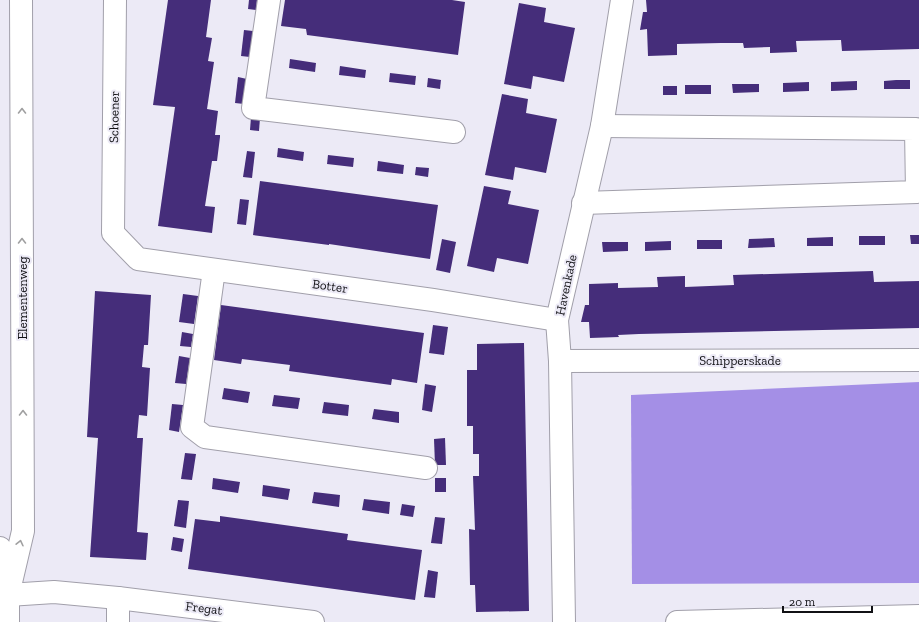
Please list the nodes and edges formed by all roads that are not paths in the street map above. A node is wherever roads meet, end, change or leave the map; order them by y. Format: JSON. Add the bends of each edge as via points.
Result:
{"nodes":[{"id":1,"x":21,"y":0,"type":"edge"},
{"id":2,"x":115,"y":0,"type":"edge"},
{"id":3,"x":269,"y":0,"type":"edge"},
{"id":4,"x":622,"y":0,"type":"edge"},
{"id":5,"x":602,"y":126,"type":"junction"},
{"id":6,"x":454,"y":132,"type":"dead end"},
{"id":7,"x":584,"y":203,"type":"junction"},
{"id":8,"x":112,"y":233,"type":"joint"},
{"id":9,"x":214,"y":270,"type":"junction"},
{"id":10,"x":558,"y":320,"type":"junction"},
{"id":11,"x":919,"y":360,"type":"edge"},
{"id":12,"x":560,"y":361,"type":"junction"},
{"id":13,"x":426,"y":468,"type":"dead end"},
{"id":14,"x":0,"y":548,"type":"edge"},
{"id":15,"x":8,"y":595,"type":"junction"},
{"id":16,"x":118,"y":598,"type":"junction"},
{"id":17,"x":919,"y":616,"type":"edge"},
{"id":18,"x":279,"y":620,"type":"edge"},
{"id":19,"x":8,"y":622,"type":"edge"},
{"id":20,"x":118,"y":622,"type":"edge"},
{"id":21,"x":313,"y":622,"type":"edge"},
{"id":22,"x":564,"y":622,"type":"edge"},
{"id":23,"x":677,"y":622,"type":"edge"}],
"edges":[{"from":15,"to":1,"type":"street","name":"Elementenweg","one_way":true,"via":[[23,531]]},
{"from":2,"to":8,"type":"street","name":"Schoener"},
{"from":3,"to":6,"type":"street","via":[[253,108]]},
{"from":4,"to":5,"type":"street","name":"Havenkade"},
{"from":5,"to":7,"type":"street","name":"Havenkade"},
{"from":5,"to":7,"type":"street","via":[[916,129],[917,192]]},
{"from":7,"to":10,"type":"street","name":"Havenkade"},
{"from":8,"to":9,"type":"street","name":"Botter","via":[[138,259]]},
{"from":9,"to":10,"type":"street","name":"Botter"},
{"from":9,"to":13,"type":"street","via":[[192,427],[205,437]]},
{"from":10,"to":12,"type":"street","name":"Havenkade"},
{"from":11,"to":12,"type":"street","name":"Schipperskade"},
{"from":12,"to":22,"type":"street","name":"Havenkade"},
{"from":14,"to":15,"type":"street","name":"Elementenweg"},
{"from":15,"to":16,"type":"street","name":"Fregat","via":[[54,592]]},
{"from":15,"to":19,"type":"street","name":"Elementenweg"},
{"from":16,"to":18,"type":"street","name":"Fregat"},
{"from":16,"to":20,"type":"street"},
{"from":17,"to":23,"type":"street"},
{"from":18,"to":21,"type":"street","name":"Fregat"}]}
